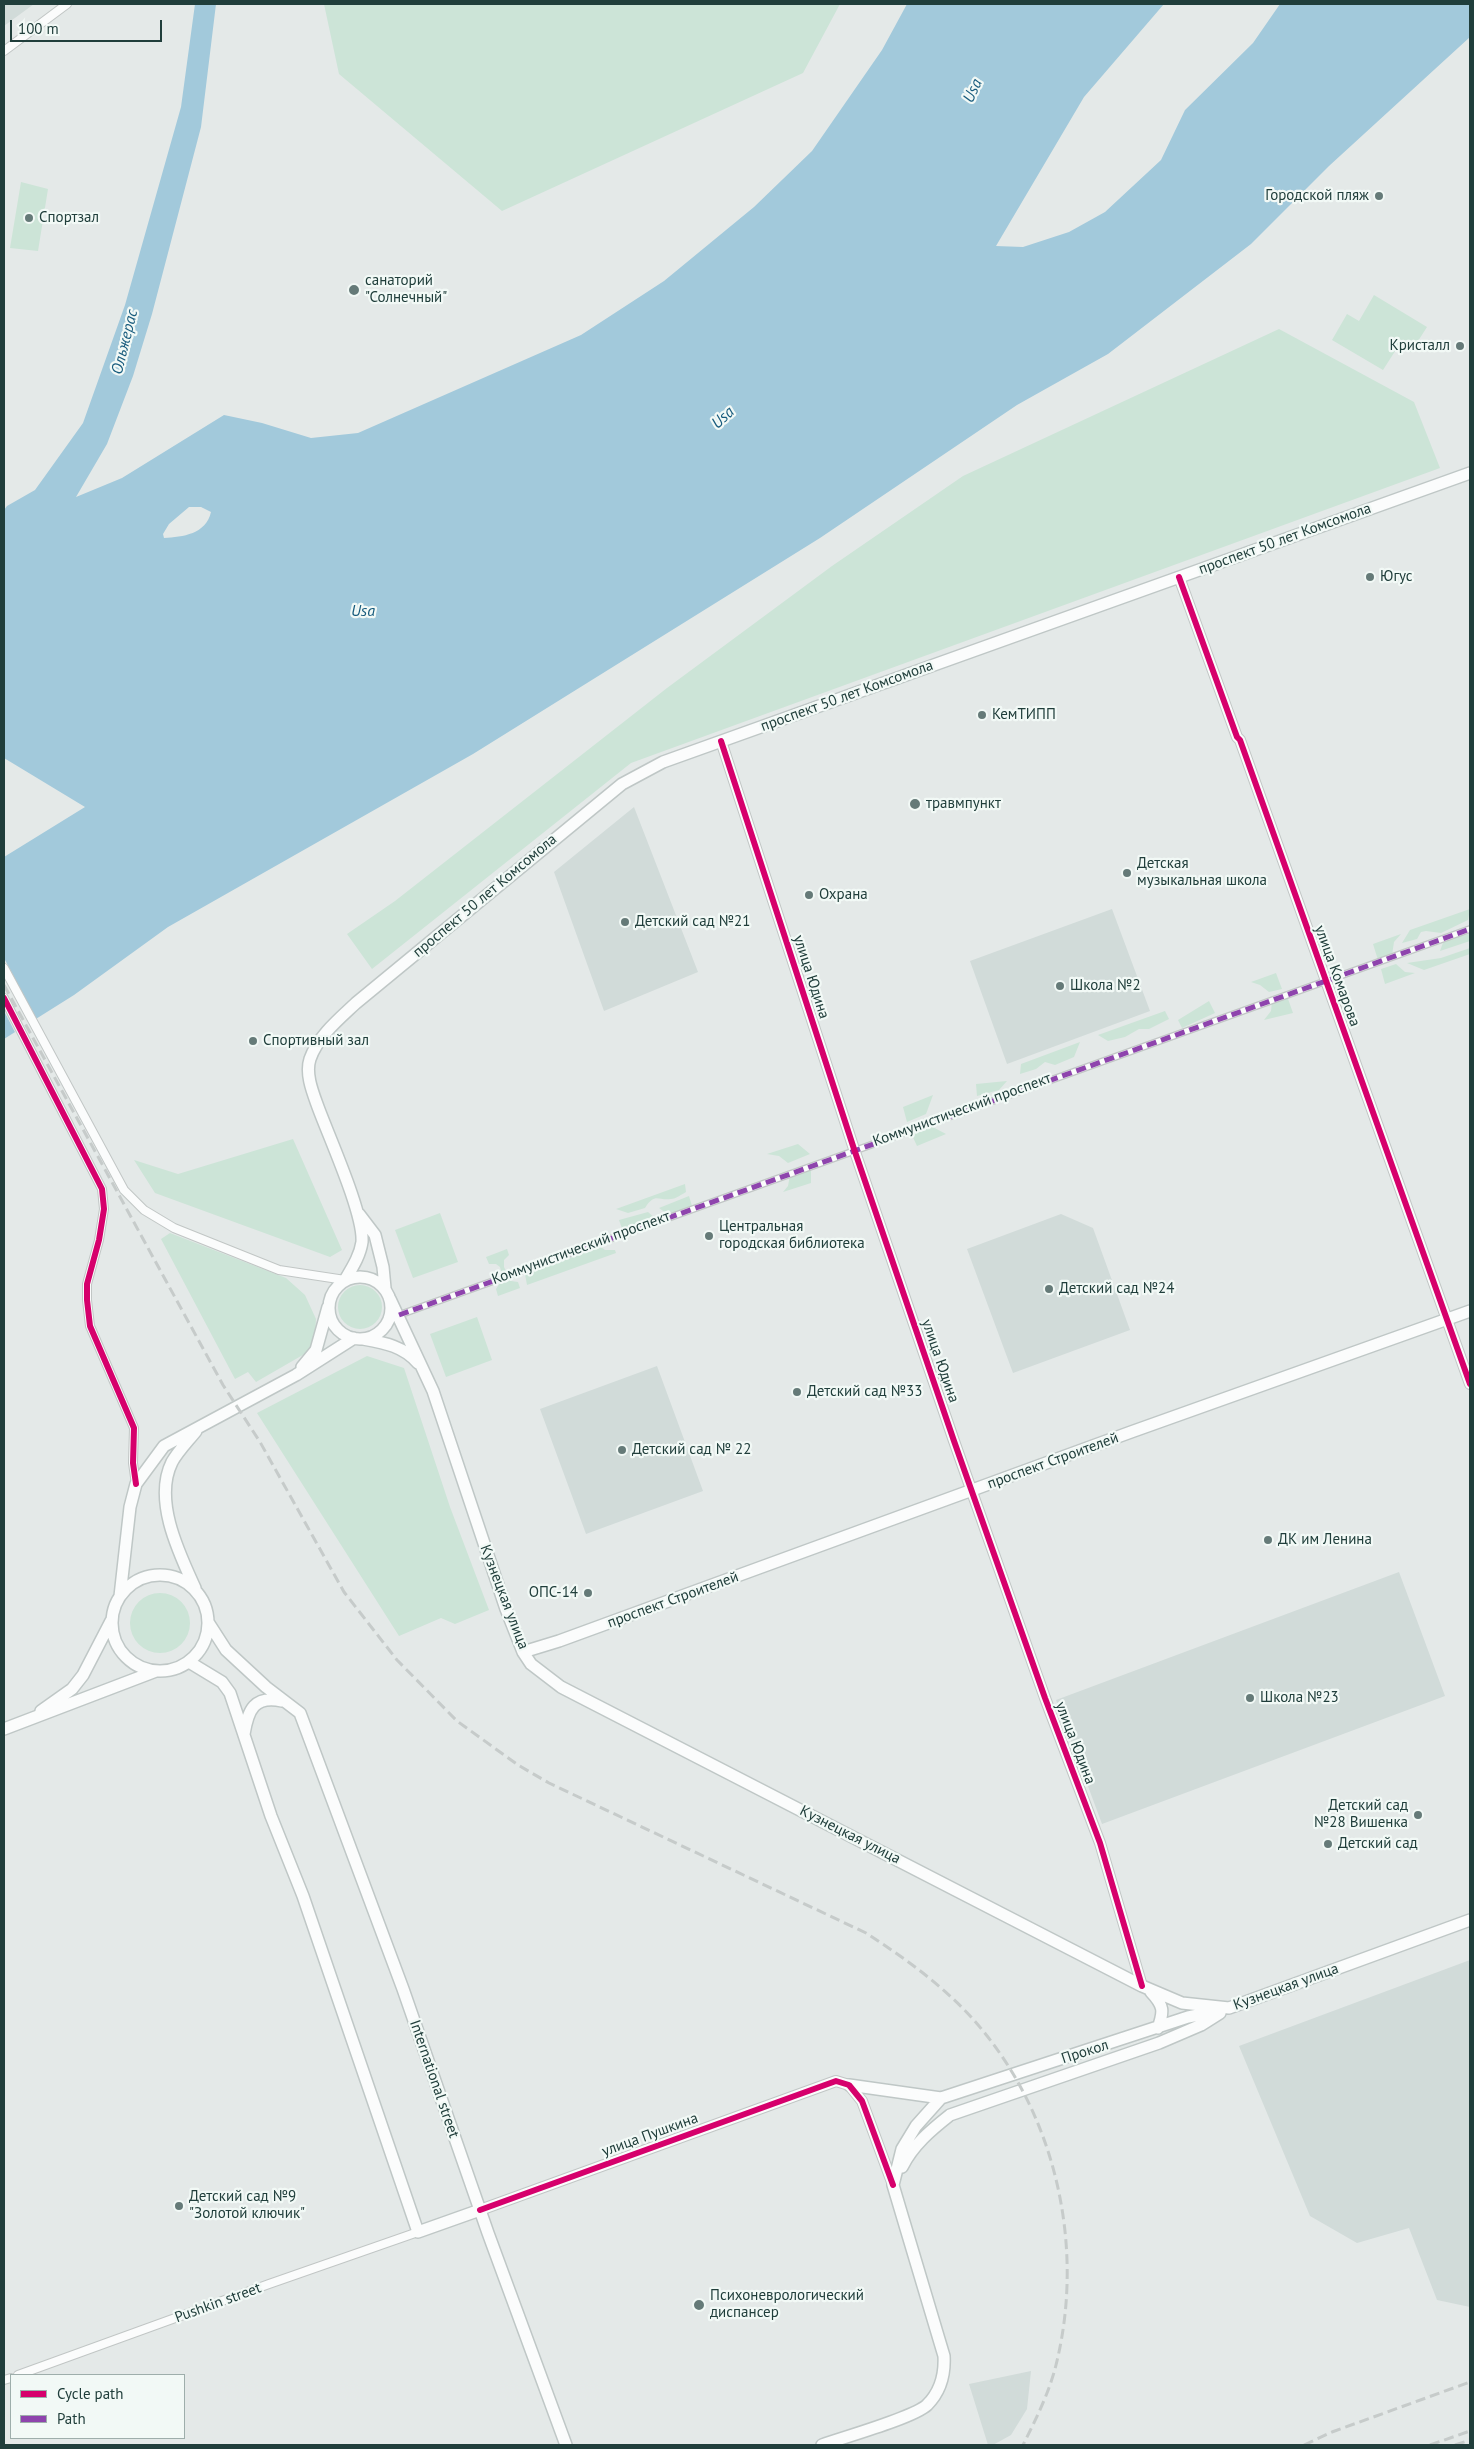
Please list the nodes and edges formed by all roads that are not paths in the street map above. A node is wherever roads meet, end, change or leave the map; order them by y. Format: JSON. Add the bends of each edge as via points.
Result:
{"nodes":[{"id":1,"x":67,"y":4,"type":"edge"},
{"id":2,"x":4,"y":51,"type":"edge"},
{"id":3,"x":1470,"y":473,"type":"edge"},
{"id":4,"x":1179,"y":577,"type":"junction"},
{"id":5,"x":721,"y":741,"type":"junction"},
{"id":6,"x":1470,"y":929,"type":"edge"},
{"id":7,"x":4,"y":968,"type":"edge"},
{"id":8,"x":1325,"y":981,"type":"junction"},
{"id":9,"x":4,"y":998,"type":"edge"},
{"id":10,"x":854,"y":1149,"type":"junction"},
{"id":11,"x":358,"y":1213,"type":"junction"},
{"id":12,"x":345,"y":1280,"type":"junction"},
{"id":13,"x":385,"y":1288,"type":"junction"},
{"id":14,"x":390,"y":1299,"type":"junction"},
{"id":15,"x":329,"y":1304,"type":"junction"},
{"id":16,"x":1470,"y":1311,"type":"edge"},
{"id":17,"x":399,"y":1315,"type":"junction"},
{"id":18,"x":1447,"y":1319,"type":"junction"},
{"id":19,"x":358,"y":1339,"type":"junction"},
{"id":20,"x":424,"y":1370,"type":"junction"},
{"id":21,"x":296,"y":1375,"type":"junction"},
{"id":22,"x":1470,"y":1384,"type":"edge"},
{"id":23,"x":200,"y":1426,"type":"junction"},
{"id":24,"x":136,"y":1484,"type":"junction"},
{"id":25,"x":971,"y":1491,"type":"junction"},
{"id":26,"x":195,"y":1590,"type":"junction"},
{"id":27,"x":120,"y":1596,"type":"junction"},
{"id":28,"x":112,"y":1620,"type":"junction"},
{"id":29,"x":208,"y":1622,"type":"junction"},
{"id":30,"x":523,"y":1652,"type":"junction"},
{"id":31,"x":189,"y":1662,"type":"junction"},
{"id":32,"x":156,"y":1671,"type":"junction"},
{"id":33,"x":285,"y":1702,"type":"junction"},
{"id":34,"x":27,"y":1721,"type":"junction"},
{"id":35,"x":4,"y":1729,"type":"edge"},
{"id":36,"x":244,"y":1736,"type":"junction"},
{"id":37,"x":1470,"y":1920,"type":"edge"},
{"id":38,"x":1145,"y":1988,"type":"junction"},
{"id":39,"x":1229,"y":2008,"type":"junction"},
{"id":40,"x":1158,"y":2028,"type":"junction"},
{"id":41,"x":849,"y":2085,"type":"junction"},
{"id":42,"x":941,"y":2098,"type":"junction"},
{"id":43,"x":893,"y":2185,"type":"junction"},
{"id":44,"x":480,"y":2210,"type":"junction"},
{"id":45,"x":418,"y":2232,"type":"junction"},
{"id":46,"x":21,"y":2374,"type":"edge"},
{"id":47,"x":566,"y":2445,"type":"edge"},
{"id":48,"x":822,"y":2445,"type":"edge"}],
"edges":[{"from":1,"to":2,"type":"street"},
{"from":3,"to":4,"type":"main road","name":"проспект 50 лет Комсомола"},
{"from":4,"to":5,"type":"main road","name":"проспект 50 лет Комсомола"},
{"from":4,"to":8,"type":"street","name":"улица Комарова"},
{"from":5,"to":10,"type":"street","name":"улица Юдина"},
{"from":5,"to":11,"type":"main road","name":"проспект 50 лет Комсомола","via":[[663,762],[622,784],[356,1003],[327,1031],[309,1060],[311,1088]]},
{"from":6,"to":8,"type":"street","name":"Коммунистический проспект"},
{"from":7,"to":12,"type":"street","via":[[124,1190],[144,1210],[174,1228],[279,1270]]},
{"from":8,"to":10,"type":"street","name":"Коммунистический проспект"},
{"from":8,"to":18,"type":"street","name":"улица Комарова"},
{"from":9,"to":24,"type":"street","via":[[102,1189],[104,1209],[87,1284],[90,1326],[134,1428]]},
{"from":10,"to":17,"type":"street","name":"Коммунистический проспект"},
{"from":10,"to":25,"type":"street","name":"улица Юдина"},
{"from":11,"to":12,"type":"main road","via":[[362,1241],[358,1257]]},
{"from":11,"to":13,"type":"main road","via":[[375,1235]]},
{"from":12,"to":13,"type":"main road","via":[[371,1278]]},
{"from":12,"to":15,"type":"main road","via":[[334,1290]]},
{"from":13,"to":14,"type":"main road"},
{"from":14,"to":17,"type":"main road","name":"Кузнецкая улица"},
{"from":14,"to":19,"type":"main road","via":[[392,1309],[386,1326],[370,1337]]},
{"from":15,"to":19,"type":"main road","via":[[332,1322],[338,1330]]},
{"from":15,"to":21,"type":"main road","via":[[316,1350]]},
{"from":16,"to":18,"type":"main road","name":"проспект Строителей"},
{"from":17,"to":20,"type":"main road","name":"Кузнецкая улица"},
{"from":18,"to":22,"type":"street","name":"улица Комарова"},
{"from":18,"to":25,"type":"main road","name":"проспект Строителей"},
{"from":19,"to":20,"type":"main road","via":[[392,1345],[410,1355]]},
{"from":19,"to":21,"type":"main road"},
{"from":20,"to":30,"type":"main road","name":"Кузнецкая улица"},
{"from":21,"to":23,"type":"main road"},
{"from":23,"to":24,"type":"main road","via":[[164,1446]]},
{"from":23,"to":26,"type":"main road","via":[[172,1462],[166,1489],[168,1518],[176,1548]]},
{"from":24,"to":27,"type":"main road","via":[[130,1507]]},
{"from":25,"to":30,"type":"main road","name":"проспект Строителей"},
{"from":25,"to":38,"type":"street","name":"улица Юдина","via":[[1100,1843]]},
{"from":26,"to":27,"type":"main road","via":[[184,1581],[156,1575],[129,1585]]},
{"from":26,"to":29,"type":"main road","via":[[207,1610]]},
{"from":27,"to":28,"type":"main road"},
{"from":28,"to":32,"type":"main road","via":[[113,1635],[128,1660],[141,1668]]},
{"from":28,"to":34,"type":"main road","via":[[72,1689]]},
{"from":29,"to":31,"type":"main road","via":[[203,1644]]},
{"from":29,"to":33,"type":"main road","via":[[226,1650]]},
{"from":30,"to":38,"type":"main road","name":"Кузнецкая улица","via":[[531,1664],[562,1687]]},
{"from":31,"to":32,"type":"main road","via":[[168,1671]]},
{"from":31,"to":36,"type":"main road","via":[[222,1682],[230,1693]]},
{"from":32,"to":34,"type":"main road"},
{"from":33,"to":36,"type":"main road","via":[[260,1701],[251,1708]]},
{"from":33,"to":44,"type":"main road","name":"International street","via":[[300,1713],[403,1989]]},
{"from":34,"to":35,"type":"main road"},
{"from":36,"to":45,"type":"main road","via":[[303,1896]]},
{"from":37,"to":39,"type":"main road","name":"Кузнецкая улица"},
{"from":38,"to":39,"type":"main road","name":"Кузнецкая улица","via":[[1182,2003]]},
{"from":38,"to":40,"type":"main road","via":[[1159,2000],[1163,2012]]},
{"from":39,"to":40,"type":"main road","name":"Прокол"},
{"from":39,"to":43,"type":"main road","via":[[1201,2025],[1159,2043],[950,2115],[927,2133],[908,2156]]},
{"from":40,"to":42,"type":"main road","name":"Прокол"},
{"from":41,"to":42,"type":"main road"},
{"from":41,"to":43,"type":"street","via":[[862,2101]]},
{"from":41,"to":44,"type":"street","name":"улица Пушкина","via":[[836,2081],[828,2083]]},
{"from":42,"to":43,"type":"main road","via":[[902,2148]]},
{"from":43,"to":48,"type":"main road","via":[[944,2356],[941,2384],[921,2410]]},
{"from":44,"to":45,"type":"main road","name":"улица Пушкина"},
{"from":44,"to":47,"type":"main road","name":"International street"},
{"from":45,"to":46,"type":"street","name":"Pushkin street"}]}
